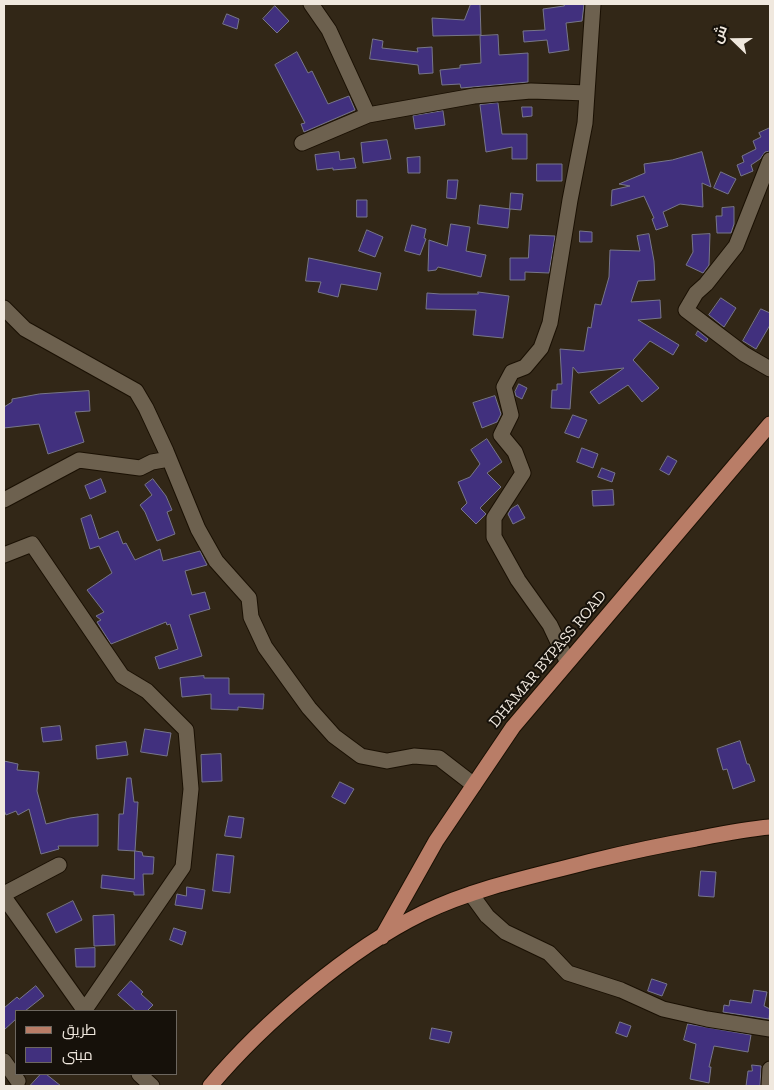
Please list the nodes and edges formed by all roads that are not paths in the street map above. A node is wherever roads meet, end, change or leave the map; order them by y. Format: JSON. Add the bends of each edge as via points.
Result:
{"nodes":[{"id":1,"x":311,"y":4,"type":"edge"},
{"id":2,"x":593,"y":4,"type":"edge"},
{"id":3,"x":587,"y":93,"type":"junction"},
{"id":4,"x":368,"y":115,"type":"junction"},
{"id":5,"x":302,"y":143,"type":"dead end"},
{"id":6,"x":770,"y":160,"type":"edge"},
{"id":7,"x":4,"y":308,"type":"edge"},
{"id":8,"x":770,"y":369,"type":"edge"},
{"id":9,"x":770,"y":424,"type":"edge"},
{"id":10,"x":169,"y":459,"type":"junction"},
{"id":11,"x":4,"y":500,"type":"edge"},
{"id":12,"x":4,"y":554,"type":"edge"},
{"id":13,"x":567,"y":661,"type":"junction"},
{"id":14,"x":474,"y":785,"type":"junction"},
{"id":15,"x":770,"y":827,"type":"edge"},
{"id":16,"x":59,"y":865,"type":"dead end"},
{"id":17,"x":471,"y":894,"type":"junction"},
{"id":18,"x":4,"y":895,"type":"edge"},
{"id":19,"x":382,"y":937,"type":"junction"},
{"id":20,"x":84,"y":1010,"type":"edge"},
{"id":21,"x":86,"y":1010,"type":"edge"},
{"id":22,"x":770,"y":1029,"type":"edge"},
{"id":23,"x":4,"y":1061,"type":"edge"},
{"id":24,"x":770,"y":1069,"type":"edge"},
{"id":25,"x":140,"y":1075,"type":"edge"},
{"id":26,"x":18,"y":1080,"type":"edge"},
{"id":27,"x":152,"y":1086,"type":"edge"},
{"id":28,"x":210,"y":1086,"type":"edge"},
{"id":29,"x":769,"y":1086,"type":"edge"}],
"edges":[{"from":1,"to":4,"type":"street","via":[[329,30]]},
{"from":2,"to":3,"type":"street"},
{"from":3,"to":4,"type":"street","via":[[532,91],[474,96]]},
{"from":3,"to":13,"type":"street","via":[[585,123],[550,322],[541,348],[526,367],[512,372],[504,387],[511,415],[500,435],[515,452],[523,473],[494,518],[494,537],[518,580],[550,625]]},
{"from":4,"to":5,"type":"street"},
{"from":6,"to":8,"type":"street","via":[[736,246],[696,293],[686,310],[744,354]]},
{"from":7,"to":10,"type":"street","via":[[25,329],[136,391]]},
{"from":9,"to":13,"type":"main road","name":"DHAMAR BYPASS ROAD"},
{"from":10,"to":11,"type":"street","via":[[140,468],[79,460]]},
{"from":10,"to":14,"type":"street","via":[[198,529],[216,561],[249,598],[251,617],[266,647],[309,708],[334,736],[361,756],[387,762],[414,756],[439,758]]},
{"from":12,"to":21,"type":"street","via":[[32,544],[122,676],[148,691],[186,730],[191,789],[183,867]]},
{"from":13,"to":14,"type":"main road","name":"DHAMAR BYPASS ROAD","via":[[512,727]]},
{"from":14,"to":19,"type":"main road","name":"DHAMAR BYPASS ROAD","via":[[436,841]]},
{"from":15,"to":17,"type":"main road","via":[[748,828],[632,851]]},
{"from":16,"to":18,"type":"street"},
{"from":17,"to":19,"type":"main road","via":[[423,914]]},
{"from":17,"to":22,"type":"street","via":[[487,916],[505,932],[549,953],[568,973],[621,990],[664,1009]]},
{"from":18,"to":20,"type":"street"},
{"from":19,"to":28,"type":"main road","via":[[305,994],[229,1064]]},
{"from":23,"to":26,"type":"street"},
{"from":24,"to":29,"type":"street"},
{"from":25,"to":27,"type":"street"}]}
